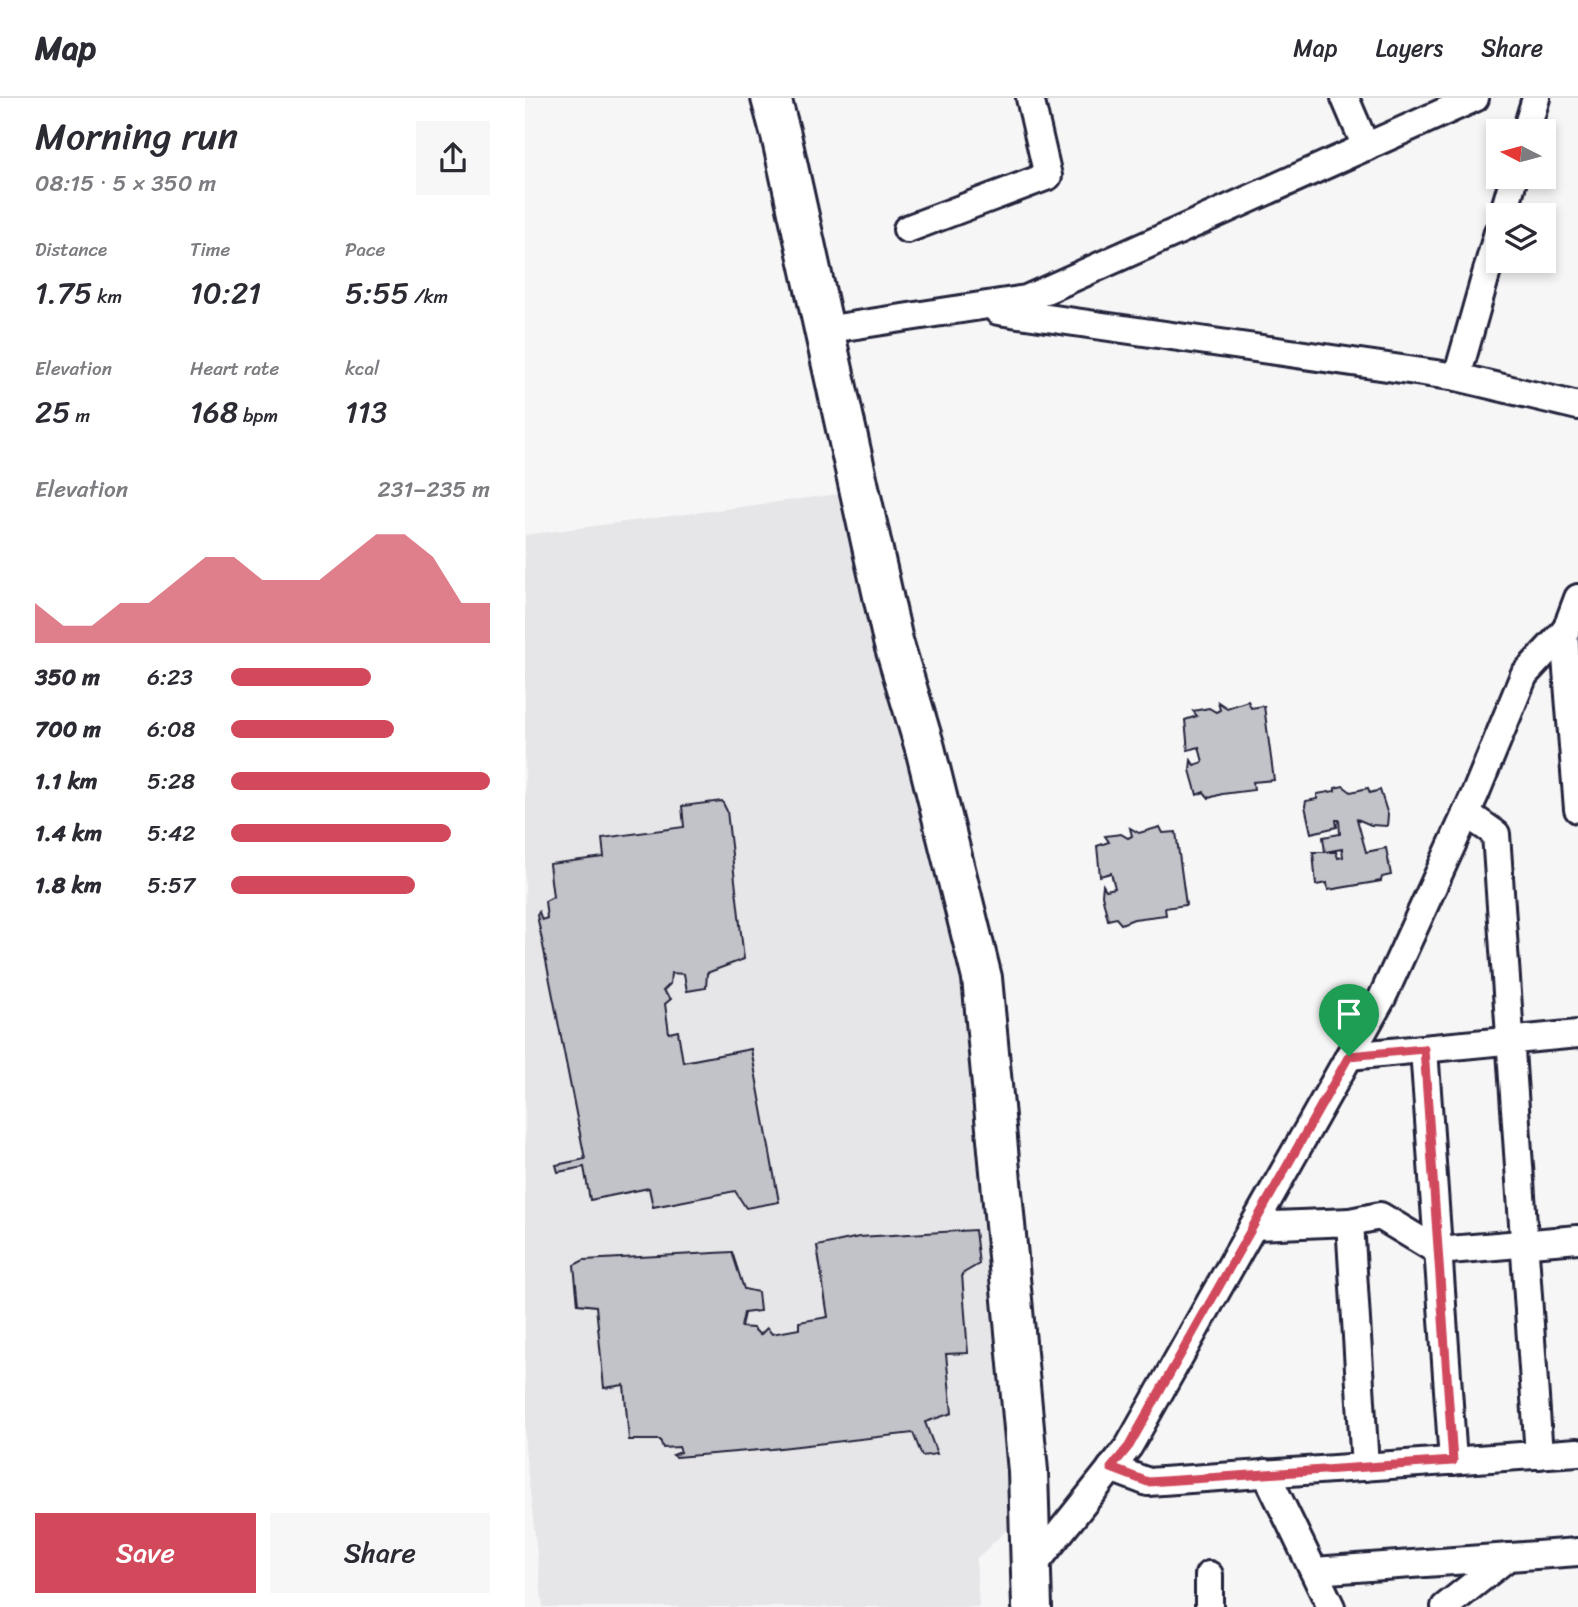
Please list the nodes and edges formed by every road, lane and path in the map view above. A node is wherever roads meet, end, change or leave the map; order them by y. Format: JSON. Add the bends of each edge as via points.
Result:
{"nodes":[{"id":1,"x":771,"y":98,"type":"edge"},
{"id":2,"x":1030,"y":98,"type":"edge"},
{"id":3,"x":1345,"y":98,"type":"edge"},
{"id":4,"x":1475,"y":98,"type":"edge"},
{"id":5,"x":1536,"y":98,"type":"edge"},
{"id":6,"x":1530,"y":119,"type":"edge"},
{"id":7,"x":1366,"y":147,"type":"junction"},
{"id":8,"x":907,"y":229,"type":"dead end"},
{"id":9,"x":1486,"y":273,"type":"edge"},
{"id":10,"x":972,"y":307,"type":"junction"},
{"id":11,"x":824,"y":330,"type":"junction"},
{"id":12,"x":1457,"y":377,"type":"junction"},
{"id":13,"x":1578,"y":406,"type":"edge"},
{"id":14,"x":1578,"y":598,"type":"edge"},
{"id":15,"x":1564,"y":632,"type":"junction"},
{"id":16,"x":1578,"y":809,"type":"edge"},
{"id":17,"x":1467,"y":813,"type":"junction"},
{"id":18,"x":1578,"y":1034,"type":"edge"},
{"id":19,"x":1511,"y":1040,"type":"junction"},
{"id":20,"x":1424,"y":1049,"type":"junction"},
{"id":21,"x":1349,"y":1056,"type":"junction"},
{"id":22,"x":1350,"y":1222,"type":"junction"},
{"id":23,"x":1252,"y":1226,"type":"junction"},
{"id":24,"x":1578,"y":1239,"type":"edge"},
{"id":25,"x":1523,"y":1244,"type":"junction"},
{"id":26,"x":1438,"y":1251,"type":"junction"},
{"id":27,"x":1578,"y":1452,"type":"edge"},
{"id":28,"x":1539,"y":1455,"type":"junction"},
{"id":29,"x":1453,"y":1461,"type":"junction"},
{"id":30,"x":1365,"y":1467,"type":"junction"},
{"id":31,"x":1111,"y":1468,"type":"junction"},
{"id":32,"x":1266,"y":1474,"type":"junction"},
{"id":33,"x":1578,"y":1552,"type":"edge"},
{"id":34,"x":1508,"y":1557,"type":"junction"},
{"id":35,"x":1031,"y":1569,"type":"junction"},
{"id":36,"x":1314,"y":1572,"type":"junction"},
{"id":37,"x":1209,"y":1575,"type":"dead end"},
{"id":38,"x":1032,"y":1607,"type":"edge"},
{"id":39,"x":1209,"y":1607,"type":"edge"},
{"id":40,"x":1331,"y":1607,"type":"edge"},
{"id":41,"x":1445,"y":1607,"type":"edge"}],
"edges":[{"from":1,"to":11,"type":"street"},
{"from":2,"to":8,"type":"street","via":[[1048,176]]},
{"from":3,"to":7,"type":"street"},
{"from":4,"to":7,"type":"street"},
{"from":5,"to":6,"type":"street"},
{"from":7,"to":10,"type":"street","via":[[1026,299]]},
{"from":9,"to":12,"type":"street"},
{"from":10,"to":11,"type":"street"},
{"from":10,"to":12,"type":"street"},
{"from":11,"to":35,"type":"street","via":[[893,641],[925,748],[982,978],[1028,1471]]},
{"from":12,"to":13,"type":"street"},
{"from":14,"to":15,"type":"street"},
{"from":15,"to":16,"type":"street"},
{"from":15,"to":17,"type":"street","via":[[1524,675]]},
{"from":17,"to":19,"type":"street","via":[[1496,834]]},
{"from":17,"to":21,"type":"street","via":[[1382,998]]},
{"from":18,"to":19,"type":"street"},
{"from":19,"to":20,"type":"street"},
{"from":19,"to":25,"type":"street"},
{"from":20,"to":21,"type":"street"},
{"from":20,"to":26,"type":"street"},
{"from":21,"to":23,"type":"street"},
{"from":22,"to":23,"type":"street"},
{"from":22,"to":26,"type":"street","via":[[1380,1216]]},
{"from":22,"to":30,"type":"street"},
{"from":23,"to":31,"type":"street","via":[[1129,1446]]},
{"from":24,"to":25,"type":"street"},
{"from":25,"to":26,"type":"street"},
{"from":25,"to":28,"type":"street"},
{"from":26,"to":29,"type":"street"},
{"from":27,"to":28,"type":"street"},
{"from":28,"to":29,"type":"street"},
{"from":29,"to":30,"type":"street"},
{"from":30,"to":32,"type":"street"},
{"from":31,"to":32,"type":"street","via":[[1148,1482]]},
{"from":31,"to":35,"type":"street"},
{"from":32,"to":36,"type":"street"},
{"from":33,"to":34,"type":"street"},
{"from":34,"to":36,"type":"street"},
{"from":34,"to":41,"type":"street"},
{"from":35,"to":38,"type":"street"},
{"from":36,"to":40,"type":"street"},
{"from":37,"to":39,"type":"street"}]}
